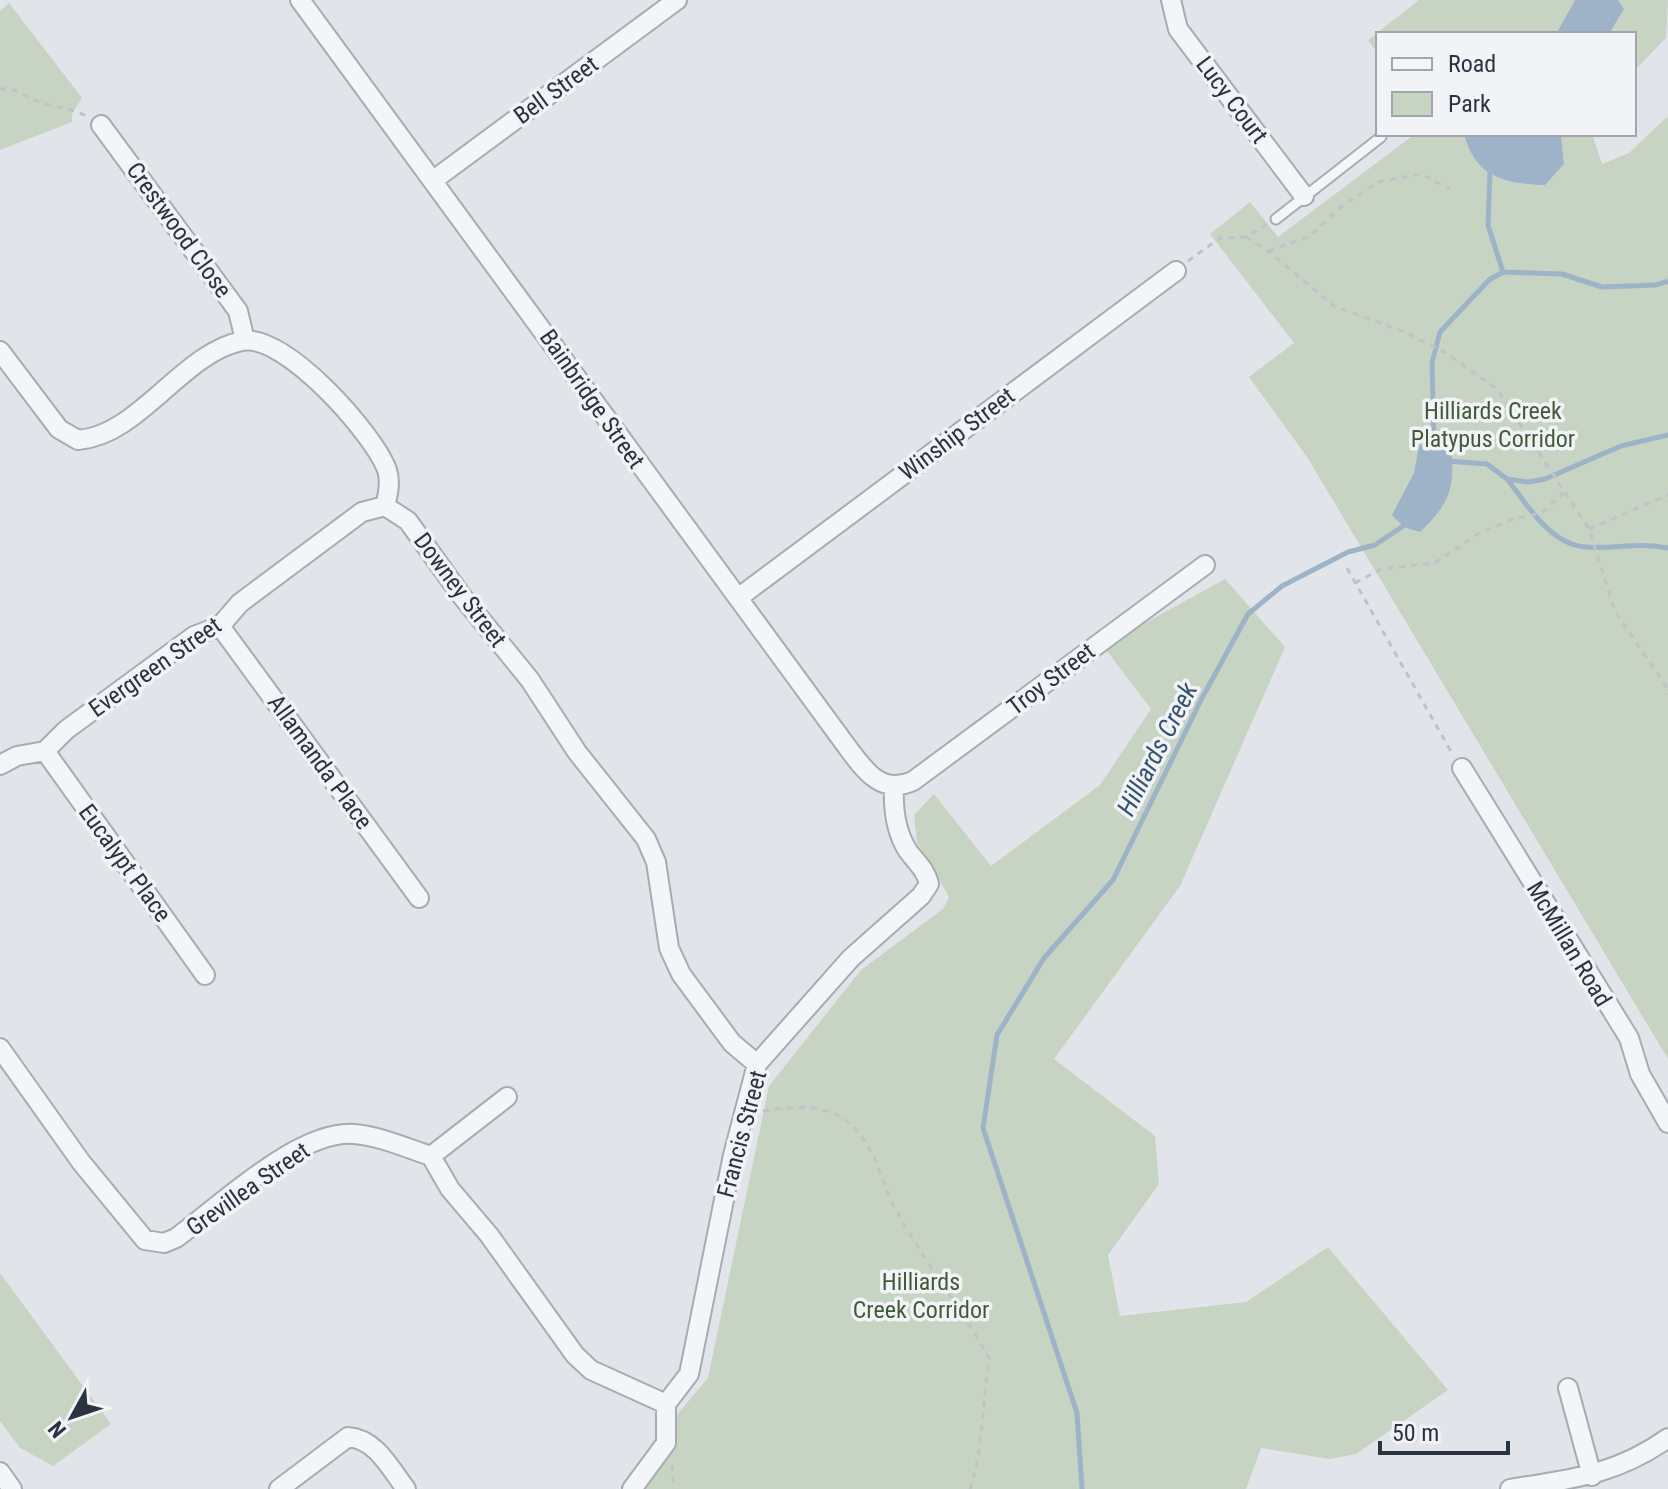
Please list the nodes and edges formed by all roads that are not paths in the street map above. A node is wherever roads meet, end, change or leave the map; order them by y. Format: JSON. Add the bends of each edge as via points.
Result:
{"nodes":[{"id":1,"x":300,"y":0,"type":"edge"},
{"id":2,"x":677,"y":0,"type":"edge"},
{"id":3,"x":1171,"y":0,"type":"edge"},
{"id":4,"x":101,"y":125,"type":"road end"},
{"id":5,"x":1381,"y":137,"type":"dead end"},
{"id":6,"x":435,"y":179,"type":"junction"},
{"id":7,"x":1304,"y":196,"type":"junction"},
{"id":8,"x":1276,"y":219,"type":"road end"},
{"id":9,"x":1176,"y":271,"type":"road end"},
{"id":10,"x":245,"y":340,"type":"junction"},
{"id":11,"x":0,"y":351,"type":"edge"},
{"id":12,"x":385,"y":506,"type":"junction"},
{"id":13,"x":1205,"y":565,"type":"dead end"},
{"id":14,"x":738,"y":598,"type":"junction"},
{"id":15,"x":220,"y":626,"type":"junction"},
{"id":16,"x":45,"y":751,"type":"junction"},
{"id":17,"x":0,"y":765,"type":"edge"},
{"id":18,"x":1462,"y":768,"type":"road end"},
{"id":19,"x":894,"y":787,"type":"junction"},
{"id":20,"x":419,"y":898,"type":"dead end"},
{"id":21,"x":205,"y":975,"type":"dead end"},
{"id":22,"x":0,"y":1048,"type":"edge"},
{"id":23,"x":757,"y":1064,"type":"junction"},
{"id":24,"x":507,"y":1097,"type":"dead end"},
{"id":25,"x":1668,"y":1123,"type":"edge"},
{"id":26,"x":431,"y":1156,"type":"junction"},
{"id":27,"x":1568,"y":1388,"type":"dead end"},
{"id":28,"x":666,"y":1404,"type":"junction"},
{"id":29,"x":1668,"y":1438,"type":"edge"},
{"id":30,"x":0,"y":1472,"type":"edge"},
{"id":31,"x":1592,"y":1476,"type":"junction"},
{"id":32,"x":12,"y":1489,"type":"edge"},
{"id":33,"x":279,"y":1489,"type":"edge"},
{"id":34,"x":406,"y":1489,"type":"edge"},
{"id":35,"x":632,"y":1489,"type":"edge"},
{"id":36,"x":1510,"y":1489,"type":"edge"}],
"edges":[{"from":1,"to":6,"type":"street","name":"Bainbridge Street"},
{"from":2,"to":6,"type":"street","name":"Bell Street"},
{"from":3,"to":7,"type":"street","name":"Lucy Court","via":[[1178,29]]},
{"from":4,"to":10,"type":"street","name":"Crestwood Close","via":[[238,311]]},
{"from":5,"to":7,"type":"lane"},
{"from":6,"to":14,"type":"street","name":"Bainbridge Street"},
{"from":7,"to":8,"type":"lane"},
{"from":9,"to":14,"type":"street","name":"Winship Street"},
{"from":10,"to":11,"type":"street","via":[[221,348],[106,433],[78,440],[59,429]]},
{"from":10,"to":12,"type":"street","via":[[270,346],[340,402],[387,470]]},
{"from":12,"to":15,"type":"street","name":"Evergreen Street","via":[[362,512],[240,603]]},
{"from":12,"to":23,"type":"street","name":"Downey Street","via":[[408,521],[646,839],[656,862],[669,948],[681,974],[732,1043]]},
{"from":13,"to":19,"type":"street","name":"Troy Street","via":[[927,772]]},
{"from":14,"to":19,"type":"street","name":"Bainbridge Street","via":[[868,773]]},
{"from":15,"to":16,"type":"street","name":"Evergreen Street","via":[[194,636]]},
{"from":15,"to":20,"type":"street","name":"Allamanda Place"},
{"from":16,"to":17,"type":"street","name":"Evergreen Street"},
{"from":16,"to":21,"type":"street","name":"Eucalypt Place"},
{"from":18,"to":25,"type":"street","name":"McMillan Road","via":[[1629,1038],[1640,1074]]},
{"from":19,"to":23,"type":"street","name":"Francis Street","via":[[896,825],[929,884],[818,992]]},
{"from":22,"to":26,"type":"street","name":"Grevillea Street","via":[[81,1162],[145,1240],[154,1243],[176,1238],[290,1154],[333,1135],[372,1137]]},
{"from":23,"to":28,"type":"street","name":"Francis Street","via":[[689,1374]]},
{"from":24,"to":26,"type":"street"},
{"from":26,"to":28,"type":"street","via":[[575,1355],[591,1370]]},
{"from":27,"to":31,"type":"street"},
{"from":28,"to":35,"type":"street","via":[[666,1443]]},
{"from":29,"to":31,"type":"street","via":[[1627,1465]]},
{"from":30,"to":32,"type":"street"},
{"from":31,"to":36,"type":"street"},
{"from":33,"to":34,"type":"street","via":[[348,1437],[362,1438],[376,1450]]}]}
